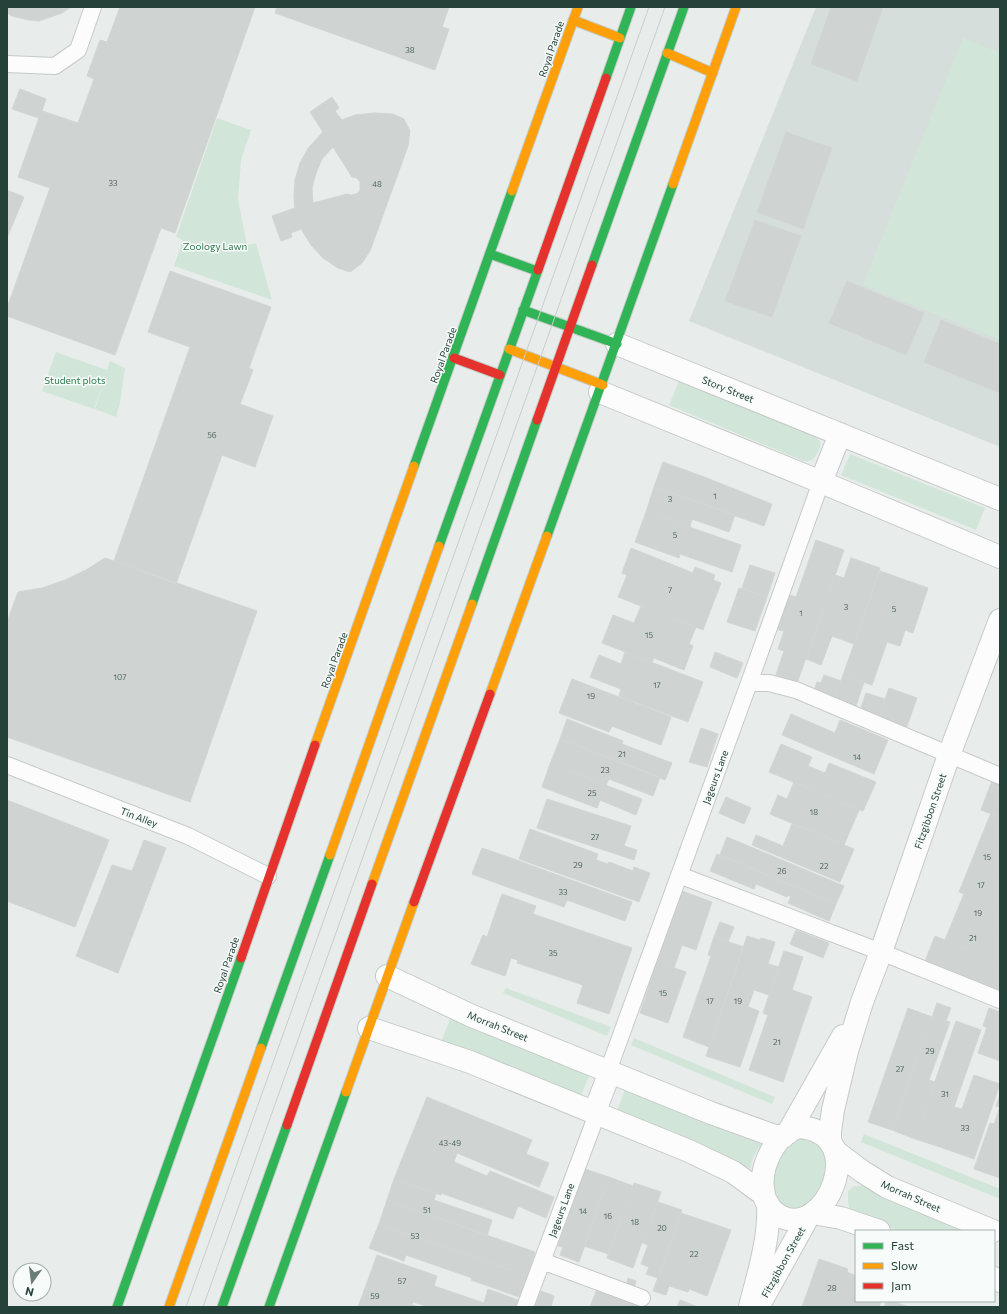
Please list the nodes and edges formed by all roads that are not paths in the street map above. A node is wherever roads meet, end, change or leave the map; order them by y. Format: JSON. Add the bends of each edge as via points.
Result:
{"nodes":[{"id":1,"x":93,"y":7,"type":"edge"},
{"id":2,"x":578,"y":7,"type":"edge"},
{"id":3,"x":631,"y":7,"type":"edge"},
{"id":4,"x":684,"y":7,"type":"edge"},
{"id":5,"x":736,"y":7,"type":"edge"},
{"id":6,"x":573,"y":20,"type":"junction"},
{"id":7,"x":620,"y":38,"type":"junction"},
{"id":8,"x":667,"y":53,"type":"junction"},
{"id":9,"x":7,"y":64,"type":"edge"},
{"id":10,"x":713,"y":73,"type":"junction"},
{"id":11,"x":490,"y":254,"type":"junction"},
{"id":12,"x":537,"y":271,"type":"junction"},
{"id":13,"x":523,"y":310,"type":"junction"},
{"id":14,"x":570,"y":327,"type":"junction"},
{"id":15,"x":617,"y":344,"type":"junction"},
{"id":16,"x":509,"y":349,"type":"junction"},
{"id":17,"x":454,"y":358,"type":"junction"},
{"id":18,"x":556,"y":367,"type":"junction"},
{"id":19,"x":500,"y":375,"type":"junction"},
{"id":20,"x":601,"y":388,"type":"junction"},
{"id":21,"x":840,"y":434,"type":"junction"},
{"id":22,"x":821,"y":482,"type":"junction"},
{"id":23,"x":1000,"y":499,"type":"edge"},
{"id":24,"x":1000,"y":557,"type":"edge"},
{"id":25,"x":1000,"y":620,"type":"edge"},
{"id":26,"x":750,"y":683,"type":"junction"},
{"id":27,"x":949,"y":755,"type":"junction"},
{"id":28,"x":7,"y":765,"type":"edge"},
{"id":29,"x":1000,"y":776,"type":"edge"},
{"id":30,"x":679,"y":875,"type":"junction"},
{"id":31,"x":268,"y":876,"type":"junction"},
{"id":32,"x":882,"y":952,"type":"junction"},
{"id":33,"x":387,"y":976,"type":"junction"},
{"id":34,"x":1000,"y":1000,"type":"edge"},
{"id":35,"x":862,"y":1002,"type":"junction"},
{"id":36,"x":369,"y":1028,"type":"junction"},
{"id":37,"x":609,"y":1072,"type":"junction"},
{"id":38,"x":595,"y":1113,"type":"junction"},
{"id":39,"x":786,"y":1135,"type":"junction"},
{"id":40,"x":833,"y":1146,"type":"junction"},
{"id":41,"x":765,"y":1199,"type":"junction"},
{"id":42,"x":811,"y":1215,"type":"junction"},
{"id":43,"x":877,"y":1230,"type":"edge"},
{"id":44,"x":991,"y":1230,"type":"edge"},
{"id":45,"x":542,"y":1261,"type":"junction"},
{"id":46,"x":642,"y":1298,"type":"dead end"},
{"id":47,"x":117,"y":1307,"type":"edge"},
{"id":48,"x":169,"y":1307,"type":"edge"},
{"id":49,"x":222,"y":1307,"type":"edge"},
{"id":50,"x":269,"y":1307,"type":"edge"},
{"id":51,"x":526,"y":1307,"type":"edge"},
{"id":52,"x":750,"y":1307,"type":"edge"},
{"id":53,"x":758,"y":1307,"type":"edge"}],
"edges":[{"from":1,"to":9,"type":"lane","via":[[78,50],[55,66]]},
{"from":2,"to":6,"type":"main road","name":"Royal Parade"},
{"from":3,"to":7,"type":"main road"},
{"from":4,"to":8,"type":"main road"},
{"from":5,"to":10,"type":"main road"},
{"from":6,"to":7,"type":"main road","name":"Royal Parade"},
{"from":6,"to":11,"type":"main road","name":"Royal Parade"},
{"from":7,"to":12,"type":"main road"},
{"from":8,"to":10,"type":"main road"},
{"from":8,"to":14,"type":"main road"},
{"from":10,"to":15,"type":"main road"},
{"from":11,"to":12,"type":"main road"},
{"from":11,"to":17,"type":"main road","name":"Royal Parade"},
{"from":12,"to":13,"type":"main road"},
{"from":13,"to":14,"type":"main road"},
{"from":13,"to":16,"type":"main road"},
{"from":14,"to":15,"type":"main road"},
{"from":14,"to":18,"type":"main road"},
{"from":15,"to":20,"type":"main road"},
{"from":15,"to":21,"type":"street","name":"Story Street"},
{"from":16,"to":18,"type":"main road"},
{"from":16,"to":19,"type":"main road"},
{"from":17,"to":19,"type":"main road"},
{"from":17,"to":31,"type":"main road","name":"Royal Parade"},
{"from":18,"to":20,"type":"main road"},
{"from":18,"to":49,"type":"main road"},
{"from":19,"to":48,"type":"main road"},
{"from":20,"to":22,"type":"street"},
{"from":20,"to":33,"type":"main road"},
{"from":21,"to":22,"type":"street"},
{"from":21,"to":23,"type":"street","name":"Story Street"},
{"from":22,"to":24,"type":"street"},
{"from":22,"to":26,"type":"lane","name":"Jageurs Lane"},
{"from":25,"to":27,"type":"street","name":"Fitzgibbon Street"},
{"from":26,"to":27,"type":"lane","via":[[769,683],[796,690]]},
{"from":26,"to":30,"type":"lane","name":"Jageurs Lane"},
{"from":27,"to":29,"type":"lane"},
{"from":27,"to":32,"type":"street","name":"Fitzgibbon Street"},
{"from":28,"to":31,"type":"lane","name":"Tin Alley","via":[[188,836]]},
{"from":30,"to":32,"type":"lane"},
{"from":30,"to":37,"type":"lane","name":"Jageurs Lane"},
{"from":31,"to":47,"type":"main road","name":"Royal Parade"},
{"from":32,"to":34,"type":"lane"},
{"from":32,"to":35,"type":"street","name":"Fitzgibbon Street"},
{"from":33,"to":36,"type":"main road"},
{"from":33,"to":37,"type":"street","name":"Morrah Street","via":[[466,1014]]},
{"from":35,"to":39,"type":"street","name":"Fitzgibbon Street"},
{"from":35,"to":40,"type":"street","name":"Fitzgibbon Street","via":[[833,1110],[830,1131]]},
{"from":36,"to":38,"type":"street","via":[[470,1062]]},
{"from":36,"to":50,"type":"main road"},
{"from":37,"to":38,"type":"street"},
{"from":37,"to":39,"type":"street","name":"Morrah Street","via":[[716,1116],[772,1135]]},
{"from":38,"to":41,"type":"street","via":[[721,1166],[744,1179]]},
{"from":38,"to":45,"type":"lane","name":"Jageurs Lane"},
{"from":39,"to":40,"type":"street","via":[[796,1128],[809,1128],[822,1134]]},
{"from":39,"to":41,"type":"street","via":[[774,1148],[766,1166],[762,1180]]},
{"from":40,"to":42,"type":"street","via":[[838,1164],[835,1179],[823,1203]]},
{"from":40,"to":44,"type":"street","name":"Morrah Street","via":[[863,1172],[887,1187]]},
{"from":41,"to":42,"type":"street","via":[[776,1214],[785,1219],[802,1220]]},
{"from":41,"to":52,"type":"street","name":"Fitzgibbon Street","via":[[768,1220]]},
{"from":42,"to":43,"type":"street","via":[[841,1218]]},
{"from":42,"to":53,"type":"street","name":"Fitzgibbon Street"},
{"from":45,"to":46,"type":"lane"},
{"from":45,"to":51,"type":"lane","name":"Jageurs Lane"}]}
